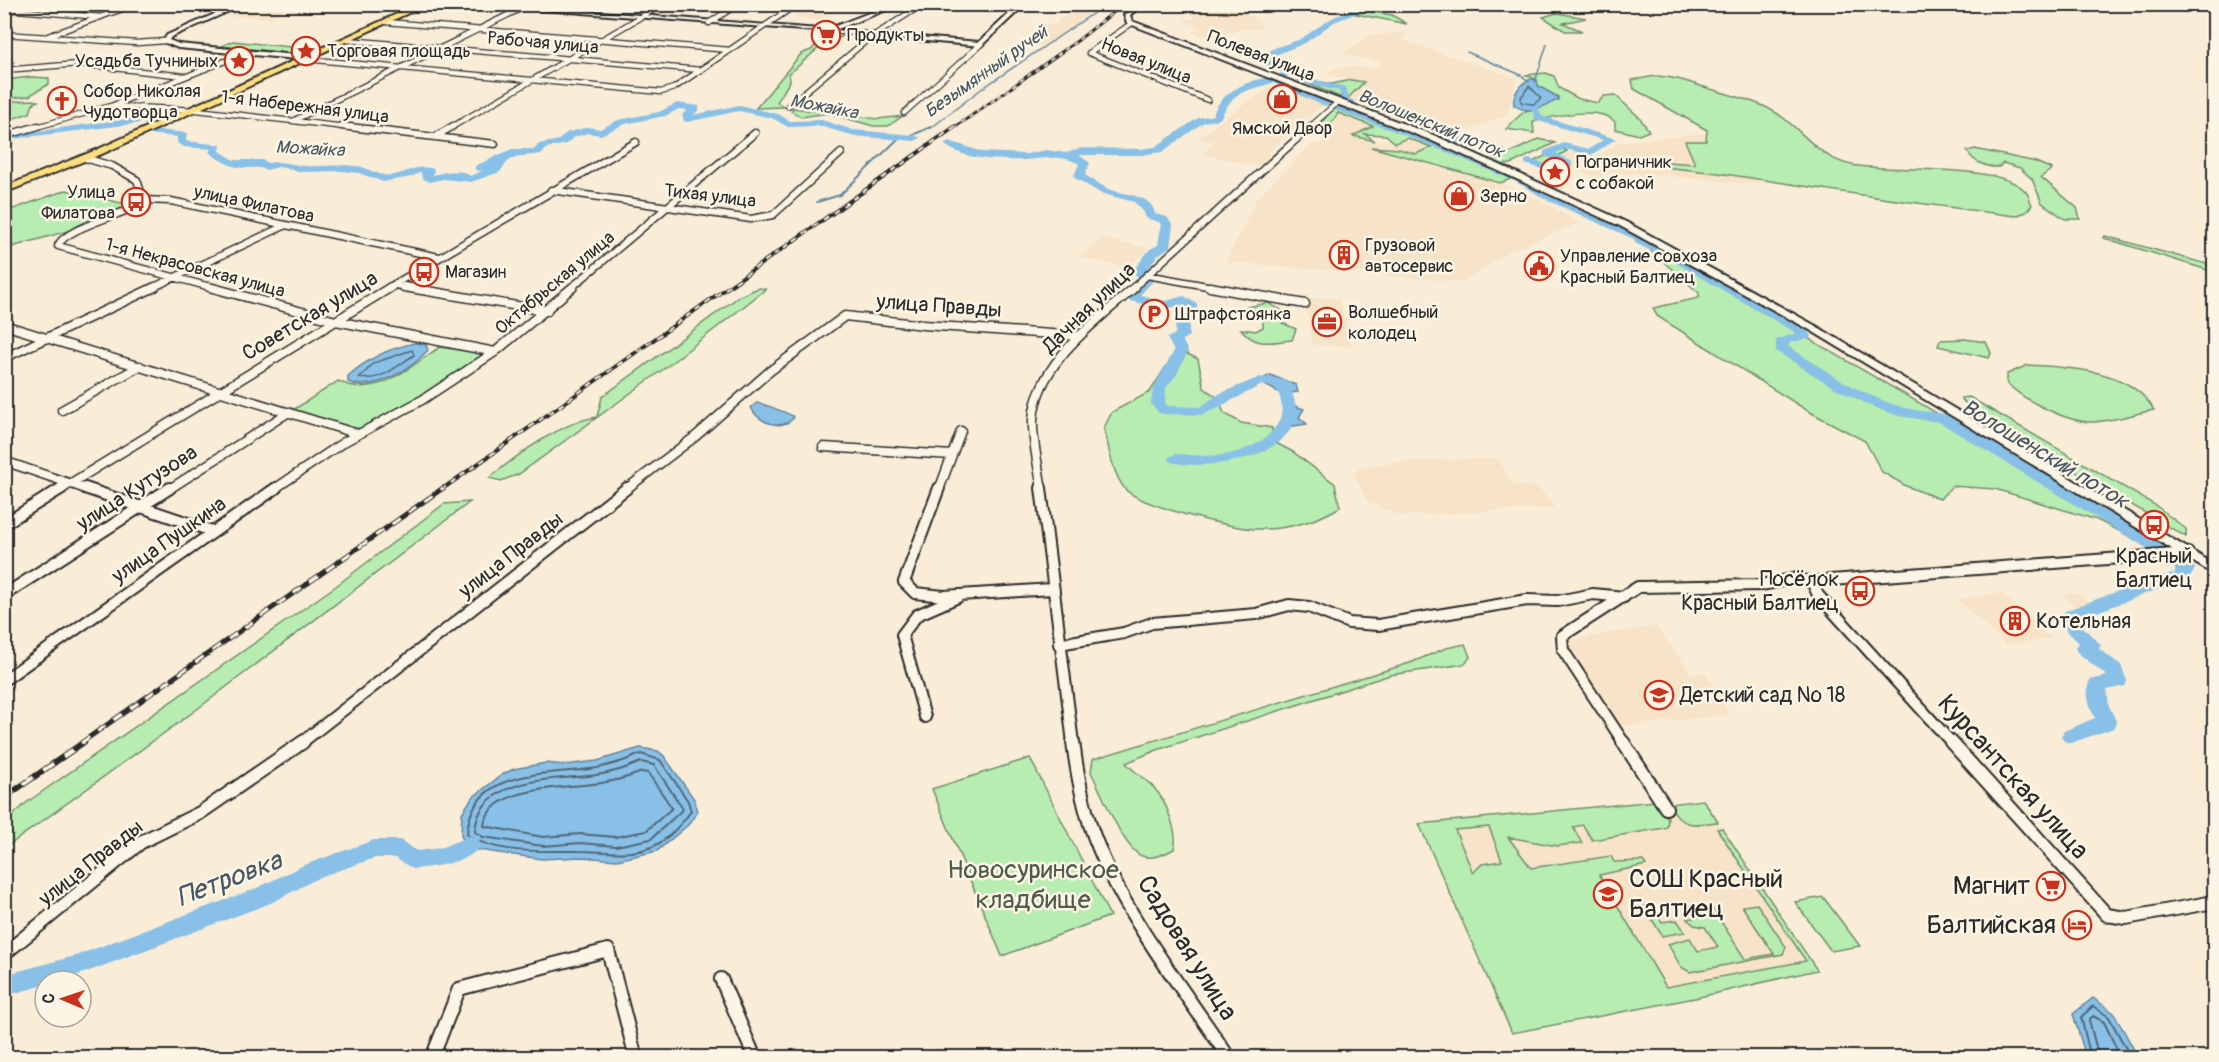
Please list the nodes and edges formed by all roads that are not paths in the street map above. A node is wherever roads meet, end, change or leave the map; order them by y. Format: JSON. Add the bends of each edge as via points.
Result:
{"nodes":[{"id":1,"x":136,"y":4,"type":"edge"},
{"id":2,"x":192,"y":4,"type":"edge"},
{"id":3,"x":243,"y":4,"type":"edge"},
{"id":4,"x":425,"y":4,"type":"edge"},
{"id":5,"x":468,"y":4,"type":"edge"},
{"id":6,"x":530,"y":4,"type":"edge"},
{"id":7,"x":663,"y":4,"type":"edge"},
{"id":8,"x":797,"y":4,"type":"edge"},
{"id":9,"x":899,"y":4,"type":"edge"},
{"id":10,"x":923,"y":4,"type":"edge"},
{"id":11,"x":980,"y":4,"type":"edge"},
{"id":12,"x":1059,"y":4,"type":"edge"},
{"id":13,"x":1139,"y":5,"type":"edge"},
{"id":14,"x":1015,"y":6,"type":"edge"},
{"id":15,"x":234,"y":8,"type":"junction"},
{"id":16,"x":4,"y":9,"type":"edge"},
{"id":17,"x":521,"y":9,"type":"junction"},
{"id":18,"x":729,"y":10,"type":"dead end"},
{"id":19,"x":101,"y":17,"type":"junction"},
{"id":20,"x":640,"y":18,"type":"junction"},
{"id":21,"x":386,"y":22,"type":"junction"},
{"id":22,"x":709,"y":23,"type":"junction"},
{"id":23,"x":1132,"y":23,"type":"junction"},
{"id":24,"x":764,"y":27,"type":"junction"},
{"id":25,"x":479,"y":30,"type":"junction"},
{"id":26,"x":829,"y":31,"type":"junction"},
{"id":27,"x":4,"y":34,"type":"edge"},
{"id":28,"x":874,"y":35,"type":"junction"},
{"id":29,"x":46,"y":37,"type":"junction"},
{"id":30,"x":347,"y":40,"type":"junction"},
{"id":31,"x":603,"y":40,"type":"junction"},
{"id":32,"x":165,"y":41,"type":"junction"},
{"id":33,"x":981,"y":44,"type":"junction"},
{"id":34,"x":443,"y":48,"type":"junction"},
{"id":35,"x":730,"y":50,"type":"junction"},
{"id":36,"x":248,"y":52,"type":"junction"},
{"id":37,"x":306,"y":58,"type":"junction"},
{"id":38,"x":569,"y":59,"type":"junction"},
{"id":39,"x":402,"y":68,"type":"junction"},
{"id":40,"x":4,"y":70,"type":"edge"},
{"id":41,"x":701,"y":70,"type":"junction"},
{"id":42,"x":187,"y":76,"type":"junction"},
{"id":43,"x":532,"y":80,"type":"junction"},
{"id":44,"x":1208,"y":100,"type":"dead end"},
{"id":45,"x":1338,"y":102,"type":"junction"},
{"id":46,"x":111,"y":106,"type":"junction"},
{"id":47,"x":788,"y":106,"type":"dead end"},
{"id":48,"x":190,"y":111,"type":"junction"},
{"id":49,"x":904,"y":113,"type":"dead end"},
{"id":50,"x":295,"y":120,"type":"junction"},
{"id":51,"x":755,"y":134,"type":"dead end"},
{"id":52,"x":5,"y":135,"type":"edge"},
{"id":53,"x":435,"y":137,"type":"junction"},
{"id":54,"x":636,"y":142,"type":"dead end"},
{"id":55,"x":495,"y":144,"type":"dead end"},
{"id":56,"x":841,"y":153,"type":"dead end"},
{"id":57,"x":85,"y":158,"type":"junction"},
{"id":58,"x":4,"y":190,"type":"edge"},
{"id":59,"x":551,"y":190,"type":"junction"},
{"id":60,"x":146,"y":201,"type":"junction"},
{"id":61,"x":670,"y":207,"type":"junction"},
{"id":62,"x":284,"y":226,"type":"junction"},
{"id":63,"x":439,"y":257,"type":"junction"},
{"id":64,"x":1147,"y":275,"type":"junction"},
{"id":65,"x":178,"y":278,"type":"junction"},
{"id":66,"x":394,"y":285,"type":"junction"},
{"id":67,"x":1305,"y":304,"type":"dead end"},
{"id":68,"x":547,"y":311,"type":"junction"},
{"id":69,"x":336,"y":321,"type":"junction"},
{"id":70,"x":4,"y":325,"type":"edge"},
{"id":71,"x":1079,"y":336,"type":"junction"},
{"id":72,"x":49,"y":338,"type":"junction"},
{"id":73,"x":495,"y":352,"type":"junction"},
{"id":74,"x":4,"y":358,"type":"edge"},
{"id":75,"x":140,"y":366,"type":"junction"},
{"id":76,"x":221,"y":391,"type":"junction"},
{"id":77,"x":62,"y":410,"type":"dead end"},
{"id":78,"x":289,"y":412,"type":"junction"},
{"id":79,"x":961,"y":431,"type":"dead end"},
{"id":80,"x":358,"y":434,"type":"junction"},
{"id":81,"x":823,"y":447,"type":"dead end"},
{"id":82,"x":952,"y":455,"type":"junction"},
{"id":83,"x":4,"y":461,"type":"edge"},
{"id":84,"x":72,"y":483,"type":"junction"},
{"id":85,"x":140,"y":506,"type":"junction"},
{"id":86,"x":4,"y":524,"type":"edge"},
{"id":87,"x":212,"y":531,"type":"junction"},
{"id":88,"x":2188,"y":553,"type":"junction"},
{"id":89,"x":2214,"y":568,"type":"edge"},
{"id":90,"x":1814,"y":585,"type":"junction"},
{"id":91,"x":1052,"y":589,"type":"junction"},
{"id":92,"x":963,"y":594,"type":"junction"},
{"id":93,"x":4,"y":595,"type":"edge"},
{"id":94,"x":1624,"y":597,"type":"junction"},
{"id":95,"x":1059,"y":644,"type":"junction"},
{"id":96,"x":4,"y":680,"type":"edge"},
{"id":97,"x":925,"y":717,"type":"dead end"},
{"id":98,"x":1075,"y":759,"type":"joint"},
{"id":99,"x":1666,"y":808,"type":"dead end"},
{"id":100,"x":2214,"y":902,"type":"edge"},
{"id":101,"x":4,"y":954,"type":"edge"},
{"id":102,"x":721,"y":979,"type":"dead end"},
{"id":103,"x":430,"y":1055,"type":"edge"},
{"id":104,"x":636,"y":1058,"type":"edge"},
{"id":105,"x":755,"y":1058,"type":"edge"},
{"id":106,"x":1229,"y":1058,"type":"edge"}],
"edges":[{"from":1,"to":19,"type":"street"},
{"from":2,"to":15,"type":"main road"},
{"from":3,"to":15,"type":"main road"},
{"from":4,"to":21,"type":"main road"},
{"from":5,"to":17,"type":"main road"},
{"from":6,"to":17,"type":"street"},
{"from":7,"to":20,"type":"street"},
{"from":8,"to":24,"type":"street"},
{"from":9,"to":26,"type":"main road"},
{"from":10,"to":28,"type":"street"},
{"from":11,"to":14,"type":"main road"},
{"from":12,"to":14,"type":"main road"},
{"from":13,"to":23,"type":"main road","via":[[1127,16]]},
{"from":14,"to":33,"type":"main road","via":[[1016,10]]},
{"from":15,"to":32,"type":"main road"},
{"from":16,"to":19,"type":"street"},
{"from":17,"to":20,"type":"main road"},
{"from":17,"to":25,"type":"street"},
{"from":18,"to":22,"type":"street"},
{"from":19,"to":29,"type":"street"},
{"from":20,"to":22,"type":"main road"},
{"from":20,"to":31,"type":"street"},
{"from":21,"to":25,"type":"street"},
{"from":21,"to":30,"type":"main road"},
{"from":22,"to":24,"type":"main road"},
{"from":23,"to":44,"type":"street","name":"Новая улица","via":[[1089,53]]},
{"from":23,"to":45,"type":"main road","name":"Полевая улица"},
{"from":24,"to":26,"type":"main road"},
{"from":24,"to":35,"type":"street"},
{"from":25,"to":31,"type":"street"},
{"from":25,"to":34,"type":"street"},
{"from":26,"to":28,"type":"main road"},
{"from":27,"to":29,"type":"street"},
{"from":28,"to":33,"type":"main road"},
{"from":28,"to":47,"type":"street"},
{"from":29,"to":32,"type":"street"},
{"from":30,"to":34,"type":"street","name":"Рабочая улица"},
{"from":30,"to":37,"type":"main road"},
{"from":31,"to":35,"type":"street"},
{"from":31,"to":38,"type":"street"},
{"from":32,"to":36,"type":"main road"},
{"from":33,"to":49,"type":"street"},
{"from":34,"to":38,"type":"street","name":"Рабочая улица"},
{"from":34,"to":39,"type":"street"},
{"from":35,"to":41,"type":"street"},
{"from":36,"to":37,"type":"main road"},
{"from":36,"to":42,"type":"street"},
{"from":37,"to":39,"type":"street"},
{"from":37,"to":48,"type":"main road"},
{"from":38,"to":41,"type":"street","name":"Рабочая улица"},
{"from":38,"to":43,"type":"street"},
{"from":39,"to":43,"type":"street"},
{"from":39,"to":50,"type":"street"},
{"from":40,"to":42,"type":"street","via":[[70,64]]},
{"from":41,"to":43,"type":"street","via":[[665,92]]},
{"from":42,"to":46,"type":"street"},
{"from":43,"to":53,"type":"street"},
{"from":45,"to":64,"type":"street","name":"Дачная улица"},
{"from":45,"to":88,"type":"main road","name":"Полевая улица","via":[[1489,162],[1674,250],[1813,328]]},
{"from":46,"to":48,"type":"street","name":"1-я Набережная улица"},
{"from":46,"to":52,"type":"street"},
{"from":48,"to":50,"type":"street","name":"1-я Набережная улица"},
{"from":48,"to":57,"type":"main road"},
{"from":50,"to":53,"type":"street","name":"1-я Набережная улица"},
{"from":51,"to":61,"type":"street","name":"Октябрьская улица"},
{"from":53,"to":55,"type":"street","name":"1-я Набережная улица"},
{"from":54,"to":59,"type":"street","name":"Советская улица"},
{"from":56,"to":61,"type":"street","name":"Тихая улица","via":[[773,215],[720,215]]},
{"from":57,"to":58,"type":"main road"},
{"from":57,"to":60,"type":"street","via":[[112,166],[137,180],[138,198]]},
{"from":59,"to":61,"type":"street","name":"Тихая улица"},
{"from":59,"to":63,"type":"street","name":"Советская улица"},
{"from":60,"to":62,"type":"street","name":"улица Филатова","via":[[171,201]]},
{"from":60,"to":65,"type":"street","name":"1-я Некрасовская улица","via":[[135,209],[66,235],[58,246]]},
{"from":61,"to":68,"type":"street","name":"Октябрьская улица"},
{"from":62,"to":63,"type":"street","name":"улица Филатова"},
{"from":62,"to":65,"type":"street"},
{"from":63,"to":66,"type":"street","name":"Советская улица"},
{"from":64,"to":67,"type":"street"},
{"from":64,"to":71,"type":"street","name":"Дачная улица"},
{"from":65,"to":69,"type":"street","name":"1-я Некрасовская улица"},
{"from":65,"to":72,"type":"street"},
{"from":66,"to":68,"type":"street"},
{"from":66,"to":69,"type":"street","name":"Советская улица"},
{"from":68,"to":73,"type":"street","name":"Октябрьская улица"},
{"from":69,"to":73,"type":"street","name":"1-я Некрасовская улица"},
{"from":69,"to":76,"type":"street","name":"Советская улица"},
{"from":70,"to":72,"type":"street"},
{"from":71,"to":91,"type":"street","name":"Дачная улица","via":[[1047,377],[1033,420]]},
{"from":71,"to":101,"type":"street","name":"улица Правды","via":[[845,316],[770,371],[696,436],[283,758],[200,813],[141,842]]},
{"from":72,"to":74,"type":"street"},
{"from":72,"to":75,"type":"street"},
{"from":73,"to":80,"type":"street","name":"Октябрьская улица","via":[[422,400]]},
{"from":75,"to":76,"type":"street"},
{"from":75,"to":77,"type":"street"},
{"from":76,"to":78,"type":"street"},
{"from":76,"to":84,"type":"street","name":"Советская улица"},
{"from":78,"to":80,"type":"street"},
{"from":78,"to":85,"type":"street","name":"улица Кутузова"},
{"from":79,"to":82,"type":"street"},
{"from":80,"to":87,"type":"street","name":"улица Пушкина"},
{"from":81,"to":82,"type":"street"},
{"from":82,"to":92,"type":"street","via":[[904,582],[915,593]]},
{"from":83,"to":84,"type":"street"},
{"from":84,"to":85,"type":"street"},
{"from":84,"to":86,"type":"street","name":"Советская улица"},
{"from":85,"to":87,"type":"street"},
{"from":85,"to":93,"type":"street","name":"улица Кутузова"},
{"from":87,"to":96,"type":"street","name":"улица Пушкина"},
{"from":88,"to":89,"type":"main road","name":"Полевая улица"},
{"from":88,"to":90,"type":"street","via":[[1832,579]]},
{"from":90,"to":94,"type":"street","via":[[1798,578],[1761,585],[1638,587]]},
{"from":90,"to":100,"type":"street","name":"Курсантская улица","via":[[1818,595],[2107,915],[2126,918]]},
{"from":91,"to":92,"type":"street"},
{"from":91,"to":95,"type":"street","name":"Дачная улица"},
{"from":92,"to":97,"type":"street","via":[[913,616],[905,625],[902,635]]},
{"from":94,"to":95,"type":"street","via":[[1593,594],[1558,601],[1527,600],[1378,625],[1349,623],[1309,607],[1289,605],[1256,614],[1152,623],[1124,633]]},
{"from":94,"to":99,"type":"street","via":[[1562,636],[1561,643]]},
{"from":95,"to":98,"type":"street","name":"Дачная улица"},
{"from":98,"to":106,"type":"street","name":"Садовая улица","via":[[1095,839],[1139,920]]},
{"from":102,"to":105,"type":"street"},
{"from":103,"to":104,"type":"street","via":[[459,989],[608,950]]}]}
